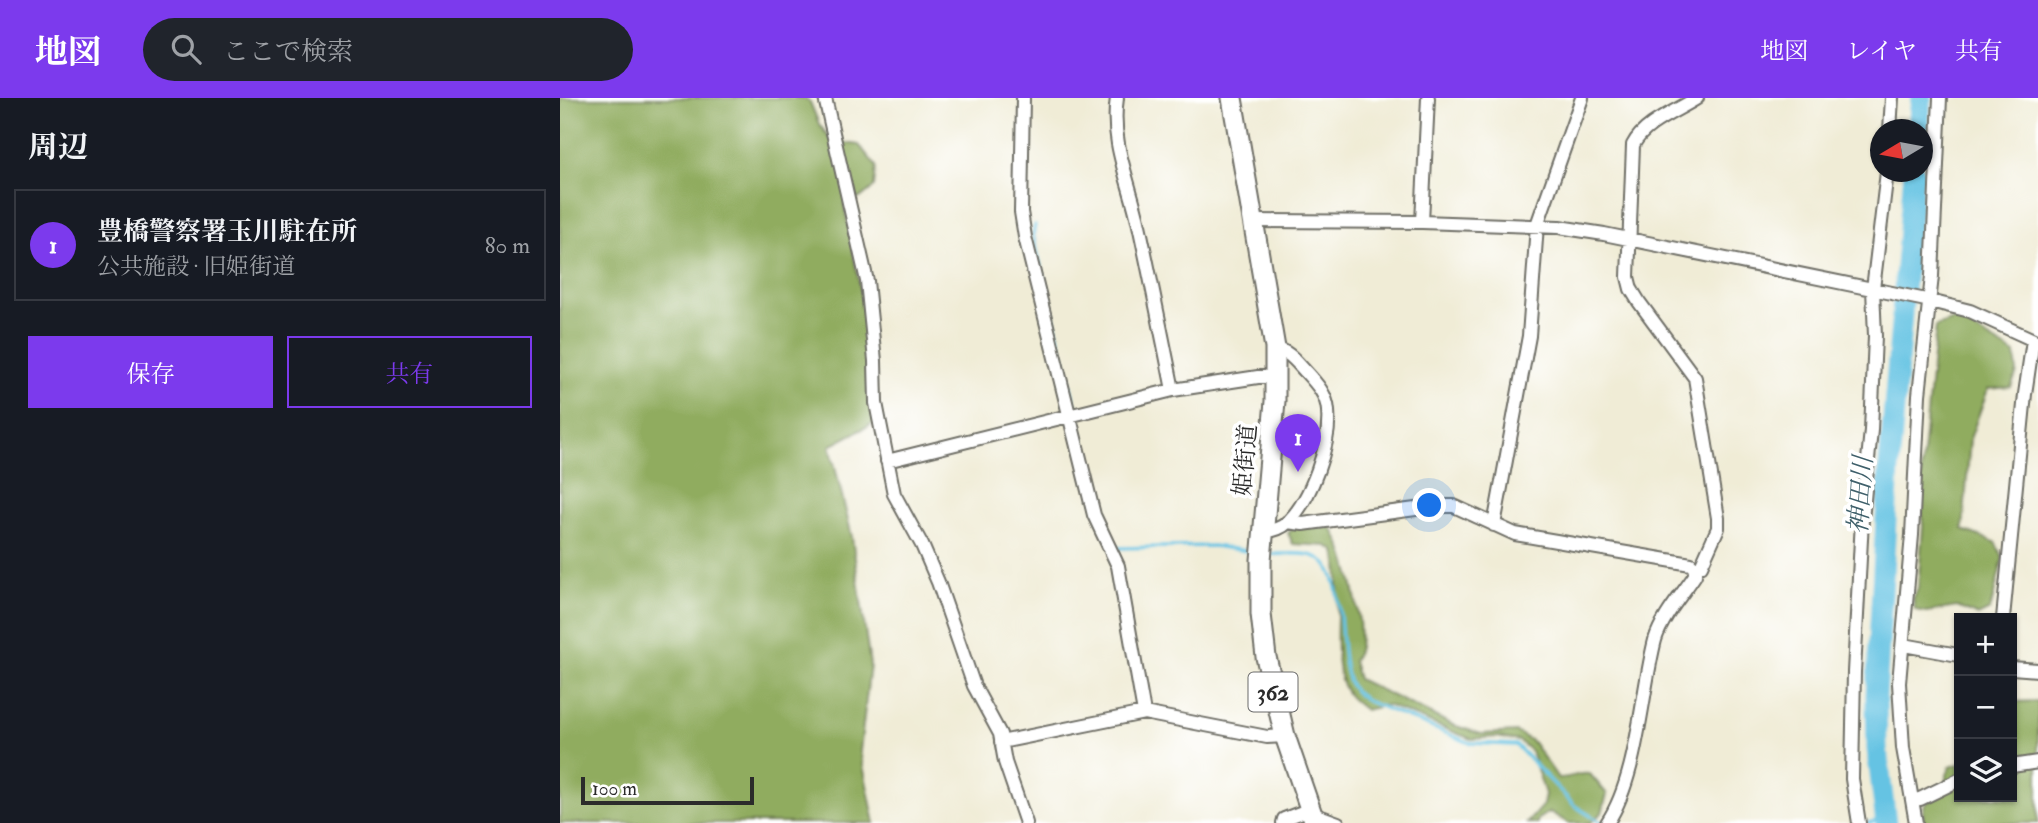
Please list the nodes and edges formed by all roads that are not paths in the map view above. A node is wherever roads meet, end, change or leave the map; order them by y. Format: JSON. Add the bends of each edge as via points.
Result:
{"nodes":[{"id":1,"x":825,"y":98,"type":"edge"},
{"id":2,"x":1023,"y":98,"type":"edge"},
{"id":3,"x":1117,"y":98,"type":"edge"},
{"id":4,"x":1232,"y":98,"type":"edge"},
{"id":5,"x":1428,"y":98,"type":"edge"},
{"id":6,"x":1582,"y":98,"type":"edge"},
{"id":7,"x":1697,"y":98,"type":"edge"},
{"id":8,"x":1892,"y":98,"type":"edge"},
{"id":9,"x":1940,"y":98,"type":"edge"},
{"id":10,"x":1891,"y":119,"type":"edge"},
{"id":11,"x":1886,"y":182,"type":"edge"},
{"id":12,"x":1253,"y":222,"type":"junction"},
{"id":13,"x":1422,"y":222,"type":"junction"},
{"id":14,"x":1537,"y":225,"type":"junction"},
{"id":15,"x":1628,"y":239,"type":"junction"},
{"id":16,"x":1876,"y":290,"type":"junction"},
{"id":17,"x":1928,"y":300,"type":"junction"},
{"id":18,"x":2035,"y":341,"type":"edge"},
{"id":19,"x":1275,"y":348,"type":"junction"},
{"id":20,"x":1276,"y":377,"type":"junction"},
{"id":21,"x":1173,"y":390,"type":"junction"},
{"id":22,"x":1075,"y":415,"type":"junction"},
{"id":23,"x":887,"y":461,"type":"junction"},
{"id":24,"x":1287,"y":523,"type":"junction"},
{"id":25,"x":1494,"y":525,"type":"junction"},
{"id":26,"x":1262,"y":545,"type":"junction"},
{"id":27,"x":1695,"y":569,"type":"junction"},
{"id":28,"x":2003,"y":613,"type":"edge"},
{"id":29,"x":1904,"y":645,"type":"junction"},
{"id":30,"x":1954,"y":654,"type":"edge"},
{"id":31,"x":2017,"y":668,"type":"edge"},
{"id":32,"x":2038,"y":670,"type":"edge"},
{"id":33,"x":1144,"y":713,"type":"junction"},
{"id":34,"x":1285,"y":736,"type":"junction"},
{"id":35,"x":1001,"y":742,"type":"junction"},
{"id":36,"x":2038,"y":762,"type":"edge"},
{"id":37,"x":2017,"y":765,"type":"edge"},
{"id":38,"x":1954,"y":782,"type":"edge"},
{"id":39,"x":1912,"y":800,"type":"junction"},
{"id":40,"x":1314,"y":819,"type":"edge"},
{"id":41,"x":1607,"y":822,"type":"edge"},
{"id":42,"x":1859,"y":822,"type":"edge"},
{"id":43,"x":1026,"y":823,"type":"edge"},
{"id":44,"x":1283,"y":823,"type":"edge"},
{"id":45,"x":1338,"y":823,"type":"edge"},
{"id":46,"x":1916,"y":823,"type":"edge"}],
"edges":[{"from":1,"to":23,"type":"street","via":[[867,281],[876,403]]},
{"from":2,"to":22,"type":"street","via":[[1021,212],[1025,237]]},
{"from":3,"to":21,"type":"street","via":[[1121,167],[1138,222]]},
{"from":4,"to":12,"type":"highway","name":"姫街道","number":"362"},
{"from":5,"to":13,"type":"street"},
{"from":6,"to":14,"type":"street"},
{"from":7,"to":15,"type":"street","via":[[1647,129],[1633,145]]},
{"from":8,"to":10,"type":"street"},
{"from":9,"to":17,"type":"street"},
{"from":11,"to":16,"type":"street"},
{"from":12,"to":13,"type":"street"},
{"from":12,"to":19,"type":"highway","name":"姫街道","number":"362"},
{"from":13,"to":14,"type":"street"},
{"from":14,"to":15,"type":"street"},
{"from":14,"to":25,"type":"street","via":[[1529,336]]},
{"from":15,"to":16,"type":"street"},
{"from":15,"to":27,"type":"street","via":[[1631,289],[1688,366],[1698,389],[1718,528],[1701,566]]},
{"from":16,"to":17,"type":"street"},
{"from":16,"to":42,"type":"street","via":[[1854,698],[1852,779]]},
{"from":17,"to":18,"type":"street","via":[[1970,311]]},
{"from":17,"to":29,"type":"street"},
{"from":18,"to":28,"type":"street","via":[[2023,408]]},
{"from":19,"to":20,"type":"highway","name":"姫街道","number":"362"},
{"from":19,"to":24,"type":"street","via":[[1288,351],[1321,389],[1329,413],[1317,472]]},
{"from":20,"to":21,"type":"street"},
{"from":20,"to":26,"type":"highway","name":"姫街道","number":"362"},
{"from":21,"to":22,"type":"street"},
{"from":22,"to":23,"type":"street"},
{"from":22,"to":33,"type":"street","via":[[1094,515],[1118,566]]},
{"from":23,"to":35,"type":"street","via":[[894,494],[928,557],[974,686]]},
{"from":24,"to":25,"type":"street","via":[[1454,506]]},
{"from":24,"to":26,"type":"street"},
{"from":25,"to":27,"type":"street","via":[[1515,534],[1691,564]]},
{"from":26,"to":34,"type":"highway","name":"姫街道","number":"362","via":[[1266,657]]},
{"from":27,"to":41,"type":"street","via":[[1656,638],[1625,782]]},
{"from":29,"to":30,"type":"street"},
{"from":29,"to":39,"type":"street","via":[[1899,710]]},
{"from":31,"to":32,"type":"street"},
{"from":33,"to":34,"type":"street","via":[[1267,737]]},
{"from":33,"to":35,"type":"street"},
{"from":34,"to":40,"type":"highway","name":"姫街道","number":"362"},
{"from":35,"to":43,"type":"street"},
{"from":36,"to":37,"type":"street"},
{"from":38,"to":39,"type":"street"},
{"from":39,"to":46,"type":"street"},
{"from":40,"to":44,"type":"street","via":[[1305,811]]},
{"from":40,"to":45,"type":"street"}]}
